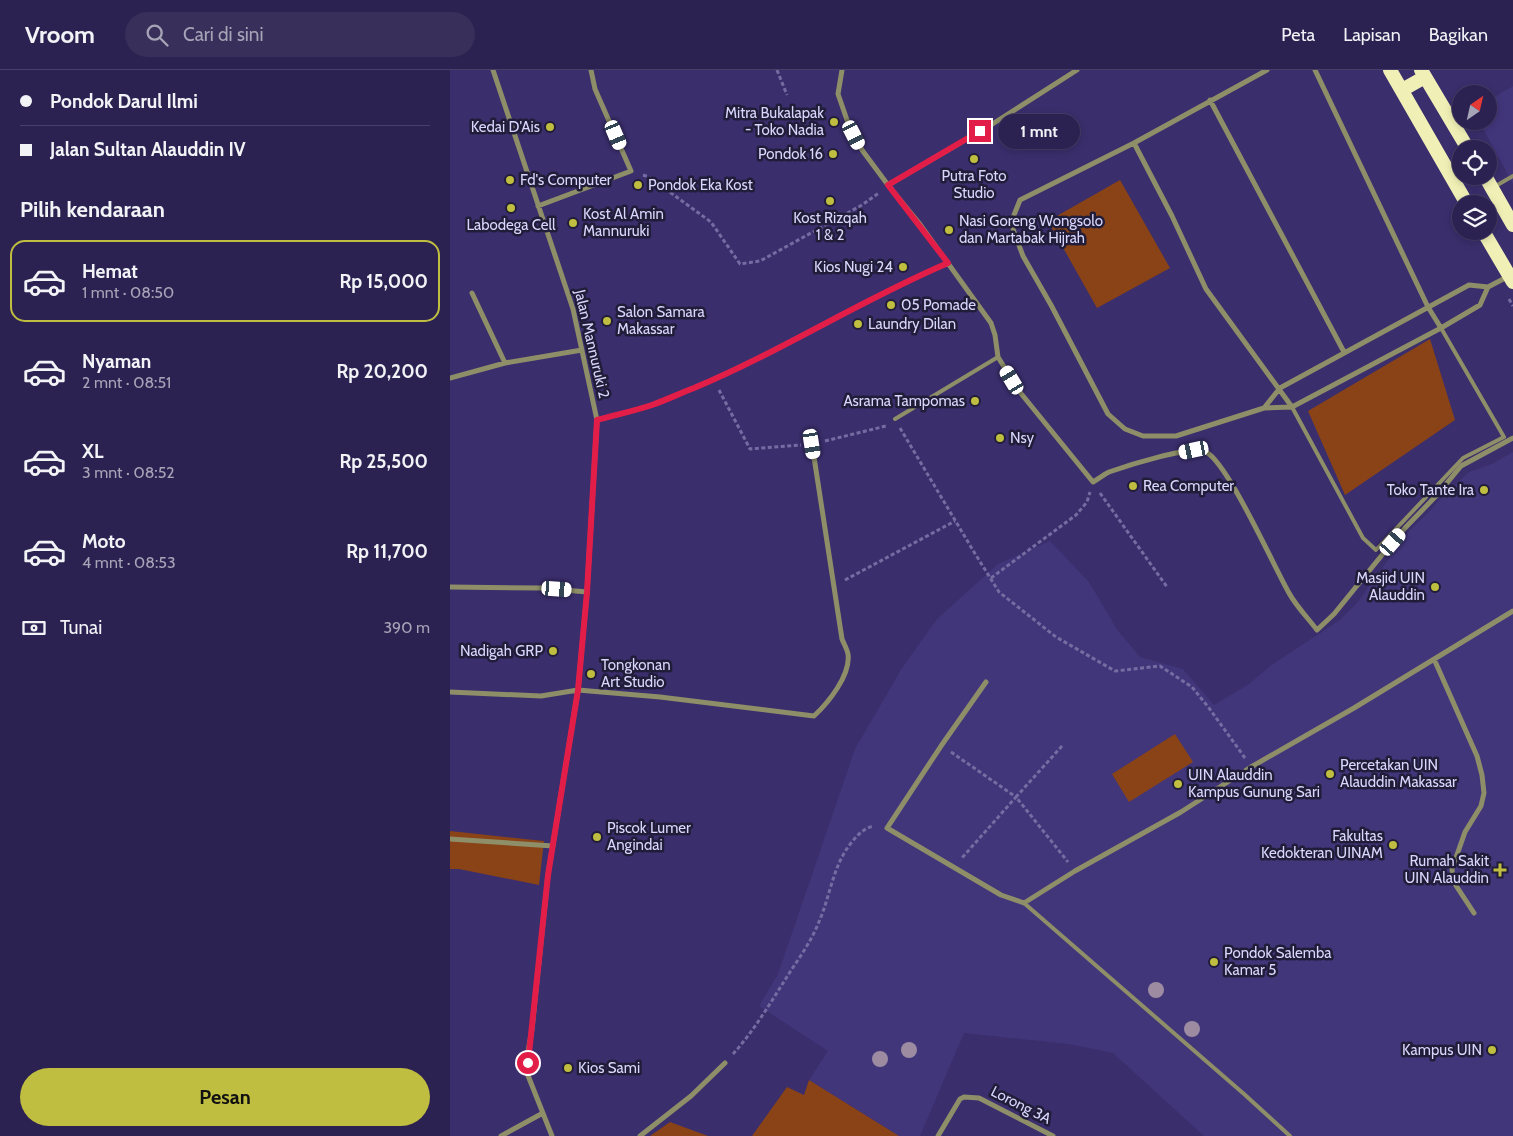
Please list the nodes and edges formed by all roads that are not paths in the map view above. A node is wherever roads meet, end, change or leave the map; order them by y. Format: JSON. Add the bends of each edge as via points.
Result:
{"nodes":[{"id":1,"x":493,"y":70,"type":"edge"},
{"id":2,"x":591,"y":70,"type":"edge"},
{"id":3,"x":842,"y":70,"type":"edge"},
{"id":4,"x":1077,"y":70,"type":"edge"},
{"id":5,"x":1267,"y":70,"type":"edge"},
{"id":6,"x":1314,"y":70,"type":"edge"},
{"id":7,"x":1390,"y":70,"type":"edge"},
{"id":8,"x":1423,"y":73,"type":"edge"},
{"id":9,"x":1402,"y":90,"type":"junction"},
{"id":10,"x":1210,"y":100,"type":"junction"},
{"id":11,"x":1463,"y":140,"type":"edge"},
{"id":12,"x":1134,"y":144,"type":"junction"},
{"id":13,"x":1513,"y":176,"type":"edge"},
{"id":14,"x":1497,"y":180,"type":"edge"},
{"id":15,"x":888,"y":185,"type":"junction"},
{"id":16,"x":1490,"y":185,"type":"edge"},
{"id":17,"x":1462,"y":195,"type":"edge"},
{"id":18,"x":538,"y":206,"type":"junction"},
{"id":19,"x":1513,"y":225,"type":"edge"},
{"id":20,"x":1488,"y":240,"type":"edge"},
{"id":21,"x":948,"y":263,"type":"junction"},
{"id":22,"x":1511,"y":279,"type":"edge"},
{"id":23,"x":1488,"y":287,"type":"junction"},
{"id":24,"x":472,"y":293,"type":"dead end"},
{"id":25,"x":1428,"y":307,"type":"junction"},
{"id":26,"x":1440,"y":328,"type":"junction"},
{"id":27,"x":582,"y":350,"type":"junction"},
{"id":28,"x":1344,"y":352,"type":"junction"},
{"id":29,"x":998,"y":356,"type":"junction"},
{"id":30,"x":505,"y":363,"type":"junction"},
{"id":31,"x":450,"y":378,"type":"edge"},
{"id":32,"x":1280,"y":388,"type":"junction"},
{"id":33,"x":1292,"y":407,"type":"junction"},
{"id":34,"x":1264,"y":408,"type":"junction"},
{"id":35,"x":895,"y":419,"type":"road end"},
{"id":36,"x":597,"y":420,"type":"junction"},
{"id":37,"x":1513,"y":438,"type":"edge"},
{"id":38,"x":812,"y":444,"type":"road end"},
{"id":39,"x":450,"y":587,"type":"edge"},
{"id":40,"x":587,"y":592,"type":"junction"},
{"id":41,"x":1513,"y":611,"type":"edge"},
{"id":42,"x":1434,"y":659,"type":"junction"},
{"id":43,"x":986,"y":682,"type":"dead end"},
{"id":44,"x":578,"y":690,"type":"junction"},
{"id":45,"x":450,"y":692,"type":"edge"},
{"id":46,"x":450,"y":838,"type":"edge"},
{"id":47,"x":553,"y":846,"type":"junction"},
{"id":48,"x":1024,"y":903,"type":"junction"},
{"id":49,"x":1474,"y":913,"type":"dead end"},
{"id":50,"x":725,"y":1063,"type":"road end"},
{"id":51,"x":543,"y":1113,"type":"junction"},
{"id":52,"x":501,"y":1136,"type":"edge"},
{"id":53,"x":552,"y":1136,"type":"edge"},
{"id":54,"x":640,"y":1136,"type":"edge"},
{"id":55,"x":938,"y":1136,"type":"edge"},
{"id":56,"x":1053,"y":1136,"type":"edge"},
{"id":57,"x":1290,"y":1136,"type":"edge"}],
"edges":[{"from":1,"to":18,"type":"street","name":"Jalan Mannuruki 2"},
{"from":2,"to":18,"type":"street","via":[[595,88],[631,171]]},
{"from":3,"to":15,"type":"street","via":[[838,94],[847,120],[862,150]]},
{"from":4,"to":15,"type":"street"},
{"from":5,"to":10,"type":"street"},
{"from":6,"to":25,"type":"street"},
{"from":7,"to":9,"type":"highway"},
{"from":8,"to":9,"type":"highway"},
{"from":8,"to":11,"type":"highway"},
{"from":9,"to":17,"type":"highway"},
{"from":10,"to":12,"type":"street"},
{"from":10,"to":28,"type":"street"},
{"from":12,"to":32,"type":"street","via":[[1206,289]]},
{"from":12,"to":34,"type":"street","via":[[1020,200],[1013,228],[1023,256],[1108,414],[1125,429],[1143,436],[1176,436]]},
{"from":13,"to":14,"type":"lane"},
{"from":15,"to":21,"type":"street"},
{"from":16,"to":19,"type":"highway"},
{"from":18,"to":27,"type":"street","name":"Jalan Mannuruki 2","via":[[573,309]]},
{"from":20,"to":22,"type":"highway"},
{"from":21,"to":29,"type":"street","via":[[991,323]]},
{"from":21,"to":36,"type":"street","via":[[714,380],[652,405]]},
{"from":22,"to":23,"type":"street"},
{"from":23,"to":25,"type":"street","via":[[1469,285]]},
{"from":23,"to":26,"type":"street","via":[[1480,305]]},
{"from":24,"to":30,"type":"street"},
{"from":25,"to":26,"type":"street"},
{"from":25,"to":28,"type":"street"},
{"from":26,"to":33,"type":"street"},
{"from":26,"to":33,"type":"lane","via":[[1504,437],[1463,458],[1376,550],[1363,538]]},
{"from":27,"to":30,"type":"street"},
{"from":27,"to":36,"type":"street","name":"Jalan Mannuruki 2"},
{"from":28,"to":32,"type":"street"},
{"from":29,"to":35,"type":"lane"},
{"from":29,"to":37,"type":"street","via":[[1019,391],[1093,482],[1132,465],[1194,450],[1206,452],[1214,458],[1290,595],[1317,630],[1461,466]]},
{"from":30,"to":31,"type":"street"},
{"from":32,"to":33,"type":"street"},
{"from":32,"to":34,"type":"street"},
{"from":33,"to":34,"type":"street"},
{"from":36,"to":40,"type":"street","name":"Jalan Mannuruki 2"},
{"from":38,"to":44,"type":"street","via":[[842,639],[848,655],[840,684],[814,716]]},
{"from":39,"to":40,"type":"street"},
{"from":40,"to":44,"type":"street","name":"Jalan Mannuruki 2"},
{"from":41,"to":42,"type":"street"},
{"from":42,"to":48,"type":"street"},
{"from":42,"to":49,"type":"street","via":[[1477,756],[1482,775],[1484,793],[1481,806],[1465,832],[1452,868],[1453,881]]},
{"from":43,"to":48,"type":"street","via":[[887,828],[1000,895]]},
{"from":44,"to":45,"type":"street","via":[[541,696]]},
{"from":44,"to":47,"type":"street","name":"Jalan Mannuruki 2"},
{"from":46,"to":47,"type":"street"},
{"from":47,"to":51,"type":"street","name":"Jalan Mannuruki 2","via":[[528,1052],[528,1073]]},
{"from":48,"to":57,"type":"lane"},
{"from":50,"to":54,"type":"street","via":[[691,1096]]},
{"from":51,"to":52,"type":"street"},
{"from":51,"to":53,"type":"street","name":"Jalan Mannuruki 2"},
{"from":55,"to":56,"type":"street","name":"Lorong 3A","via":[[960,1099],[970,1096],[992,1103]]}]}
